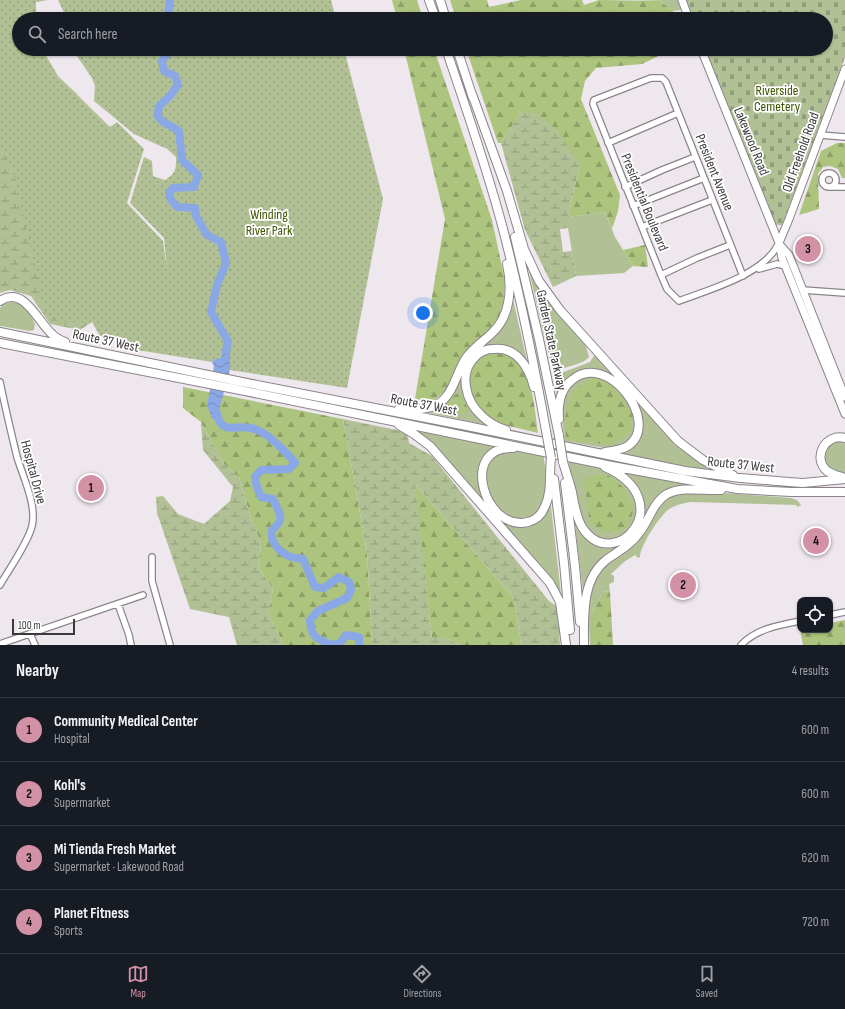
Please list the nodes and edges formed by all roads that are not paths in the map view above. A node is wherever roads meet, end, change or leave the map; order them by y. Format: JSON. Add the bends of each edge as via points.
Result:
{"nodes":[{"id":1,"x":429,"y":0,"type":"edge"},
{"id":2,"x":440,"y":0,"type":"edge"},
{"id":3,"x":682,"y":0,"type":"edge"},
{"id":4,"x":433,"y":12,"type":"edge"},
{"id":5,"x":444,"y":12,"type":"edge"},
{"id":6,"x":686,"y":12,"type":"edge"},
{"id":7,"x":448,"y":56,"type":"edge"},
{"id":8,"x":458,"y":56,"type":"edge"},
{"id":9,"x":704,"y":56,"type":"edge"},
{"id":10,"x":845,"y":69,"type":"edge"},
{"id":11,"x":662,"y":78,"type":"joint"},
{"id":12,"x":472,"y":94,"type":"junction"},
{"id":13,"x":678,"y":113,"type":"junction"},
{"id":14,"x":820,"y":135,"type":"junction"},
{"id":15,"x":845,"y":137,"type":"edge"},
{"id":16,"x":608,"y":143,"type":"junction"},
{"id":17,"x":695,"y":157,"type":"junction"},
{"id":18,"x":483,"y":162,"type":"junction"},
{"id":19,"x":704,"y":178,"type":"junction"},
{"id":20,"x":625,"y":187,"type":"junction"},
{"id":21,"x":831,"y":187,"type":"dead end"},
{"id":22,"x":845,"y":187,"type":"edge"},
{"id":23,"x":712,"y":200,"type":"junction"},
{"id":24,"x":633,"y":206,"type":"junction"},
{"id":25,"x":642,"y":227,"type":"junction"},
{"id":26,"x":778,"y":243,"type":"junction"},
{"id":27,"x":730,"y":245,"type":"junction"},
{"id":28,"x":786,"y":266,"type":"junction"},
{"id":29,"x":754,"y":270,"type":"junction"},
{"id":30,"x":661,"y":274,"type":"junction"},
{"id":31,"x":743,"y":276,"type":"junction"},
{"id":32,"x":803,"y":290,"type":"junction"},
{"id":33,"x":845,"y":293,"type":"edge"},
{"id":34,"x":0,"y":301,"type":"edge"},
{"id":35,"x":0,"y":332,"type":"edge"},
{"id":36,"x":0,"y":343,"type":"edge"},
{"id":37,"x":88,"y":350,"type":"junction"},
{"id":38,"x":201,"y":378,"type":"junction"},
{"id":39,"x":0,"y":382,"type":"edge"},
{"id":40,"x":236,"y":385,"type":"junction"},
{"id":41,"x":845,"y":397,"type":"edge"},
{"id":42,"x":379,"y":409,"type":"junction"},
{"id":43,"x":845,"y":414,"type":"edge"},
{"id":44,"x":378,"y":418,"type":"junction"},
{"id":45,"x":546,"y":430,"type":"junction"},
{"id":46,"x":559,"y":436,"type":"junction"},
{"id":47,"x":519,"y":437,"type":"junction"},
{"id":48,"x":845,"y":438,"type":"edge"},
{"id":49,"x":532,"y":449,"type":"junction"},
{"id":50,"x":594,"y":452,"type":"junction"},
{"id":51,"x":551,"y":458,"type":"junction"},
{"id":52,"x":590,"y":461,"type":"junction"},
{"id":53,"x":563,"y":462,"type":"junction"},
{"id":54,"x":742,"y":478,"type":"junction"},
{"id":55,"x":845,"y":478,"type":"edge"},
{"id":56,"x":737,"y":489,"type":"junction"},
{"id":57,"x":845,"y":492,"type":"edge"},
{"id":58,"x":152,"y":557,"type":"dead end"},
{"id":59,"x":0,"y":585,"type":"edge"},
{"id":60,"x":143,"y":595,"type":"dead end"},
{"id":61,"x":118,"y":604,"type":"junction"},
{"id":62,"x":845,"y":612,"type":"edge"},
{"id":63,"x":833,"y":614,"type":"edge"},
{"id":64,"x":797,"y":622,"type":"edge"},
{"id":65,"x":30,"y":634,"type":"junction"},
{"id":66,"x":0,"y":644,"type":"edge"},
{"id":67,"x":35,"y":645,"type":"edge"},
{"id":68,"x":131,"y":645,"type":"edge"},
{"id":69,"x":170,"y":645,"type":"edge"},
{"id":70,"x":566,"y":645,"type":"edge"},
{"id":71,"x":571,"y":645,"type":"edge"},
{"id":72,"x":583,"y":645,"type":"edge"},
{"id":73,"x":741,"y":645,"type":"edge"}],
"edges":[{"from":1,"to":4,"type":"highway"},
{"from":2,"to":5,"type":"highway"},
{"from":3,"to":6,"type":"main road"},
{"from":7,"to":18,"type":"highway","name":"Garden State Parkway"},
{"from":8,"to":12,"type":"highway","name":"Garden State Parkway"},
{"from":9,"to":26,"type":"main road","name":"Lakewood Road"},
{"from":10,"to":14,"type":"main road","name":"Old Freehold Road"},
{"from":11,"to":13,"type":"street","name":"President Avenue"},
{"from":11,"to":16,"type":"street","name":"Presidential Boulevard","via":[[651,78],[594,100],[593,104]]},
{"from":12,"to":46,"type":"highway","name":"Garden State Parkway","via":[[517,243]]},
{"from":12,"to":54,"type":"highway","via":[[507,191],[524,249],[548,294],[678,441],[706,462]]},
{"from":13,"to":16,"type":"street"},
{"from":13,"to":17,"type":"street","name":"President Avenue"},
{"from":14,"to":15,"type":"street"},
{"from":14,"to":26,"type":"main road","name":"Old Freehold Road"},
{"from":16,"to":20,"type":"street","name":"Presidential Boulevard"},
{"from":17,"to":19,"type":"street","name":"President Avenue"},
{"from":17,"to":20,"type":"street"},
{"from":18,"to":42,"type":"highway","via":[[508,272],[505,316],[495,330],[467,357],[450,392],[441,402],[421,409]]},
{"from":18,"to":45,"type":"highway","name":"Garden State Parkway","via":[[517,285]]},
{"from":19,"to":23,"type":"street","name":"President Avenue"},
{"from":19,"to":24,"type":"street"},
{"from":20,"to":24,"type":"street","name":"Presidential Boulevard"},
{"from":21,"to":22,"type":"street"},
{"from":23,"to":25,"type":"street"},
{"from":23,"to":27,"type":"street","name":"President Avenue"},
{"from":24,"to":25,"type":"street","name":"Presidential Boulevard"},
{"from":25,"to":30,"type":"street","name":"Presidential Boulevard"},
{"from":26,"to":28,"type":"main road","name":"Lakewood Road"},
{"from":26,"to":29,"type":"street","name":"Presidential Boulevard","via":[[775,251]]},
{"from":26,"to":32,"type":"main road","name":"Lakewood Road","via":[[789,255]]},
{"from":27,"to":30,"type":"street"},
{"from":27,"to":31,"type":"street","name":"President Avenue"},
{"from":28,"to":29,"type":"street","name":"Presidential Boulevard","via":[[777,264]]},
{"from":28,"to":43,"type":"main road","name":"Lakewood Road"},
{"from":29,"to":31,"type":"street","name":"Presidential Boulevard"},
{"from":30,"to":31,"type":"street","name":"Presidential Boulevard","via":[[667,289],[679,301]]},
{"from":32,"to":33,"type":"street"},
{"from":32,"to":41,"type":"main road","name":"Lakewood Road"},
{"from":34,"to":37,"type":"highway","via":[[8,297],[26,303],[52,334]]},
{"from":35,"to":37,"type":"highway","name":"Route 37 West"},
{"from":36,"to":38,"type":"highway","name":"Route 37 West"},
{"from":37,"to":38,"type":"highway","name":"Route 37 West"},
{"from":38,"to":40,"type":"highway","name":"Route 37 West"},
{"from":39,"to":59,"type":"street","name":"Hospital Drive","via":[[33,517],[28,536]]},
{"from":40,"to":42,"type":"highway","name":"Route 37 West"},
{"from":40,"to":44,"type":"highway","name":"Route 37 West"},
{"from":42,"to":47,"type":"highway","name":"Route 37 West"},
{"from":44,"to":49,"type":"highway","name":"Route 37 West"},
{"from":44,"to":70,"type":"highway","via":[[403,427],[430,446],[545,576],[560,602]]},
{"from":45,"to":47,"type":"highway","via":[[537,406],[532,380],[524,363],[503,349],[483,351],[475,356],[466,371],[470,400],[485,419]]},
{"from":45,"to":51,"type":"highway","name":"Garden State Parkway","bridge":true},
{"from":46,"to":50,"type":"highway","via":[[560,403],[567,384],[582,374],[593,372],[605,376],[618,385],[629,398],[638,415],[639,426],[636,436],[628,446],[617,450]]},
{"from":46,"to":53,"type":"highway","name":"Garden State Parkway","bridge":true},
{"from":47,"to":50,"type":"highway","name":"Route 37 West"},
{"from":48,"to":55,"type":"highway","via":[[832,438],[822,448],[821,455],[826,470]]},
{"from":49,"to":51,"type":"highway","via":[[503,448],[491,454],[483,466],[482,478],[487,497],[494,510],[506,519],[524,523],[541,514],[549,491]]},
{"from":49,"to":52,"type":"highway","name":"Route 37 West"},
{"from":50,"to":54,"type":"highway","name":"Route 37 West","via":[[685,471]]},
{"from":51,"to":71,"type":"highway","name":"Garden State Parkway"},
{"from":52,"to":53,"type":"highway","via":[[621,476],[632,487],[638,499],[638,525],[631,534],[620,541],[599,541],[584,529],[578,519]]},
{"from":52,"to":56,"type":"highway","name":"Route 37 West"},
{"from":53,"to":72,"type":"highway","name":"Garden State Parkway"},
{"from":54,"to":55,"type":"highway","name":"Route 37 West","via":[[803,482]]},
{"from":56,"to":57,"type":"highway","name":"Route 37 West"},
{"from":56,"to":72,"type":"highway","via":[[684,490],[670,493],[660,500],[639,535],[600,566],[593,577],[585,605]]},
{"from":58,"to":69,"type":"street","via":[[152,581]]},
{"from":60,"to":61,"type":"street"},
{"from":61,"to":65,"type":"street"},
{"from":61,"to":68,"type":"street"},
{"from":62,"to":63,"type":"street"},
{"from":64,"to":73,"type":"street","via":[[754,634]]},
{"from":65,"to":66,"type":"street"},
{"from":65,"to":67,"type":"street"}]}
